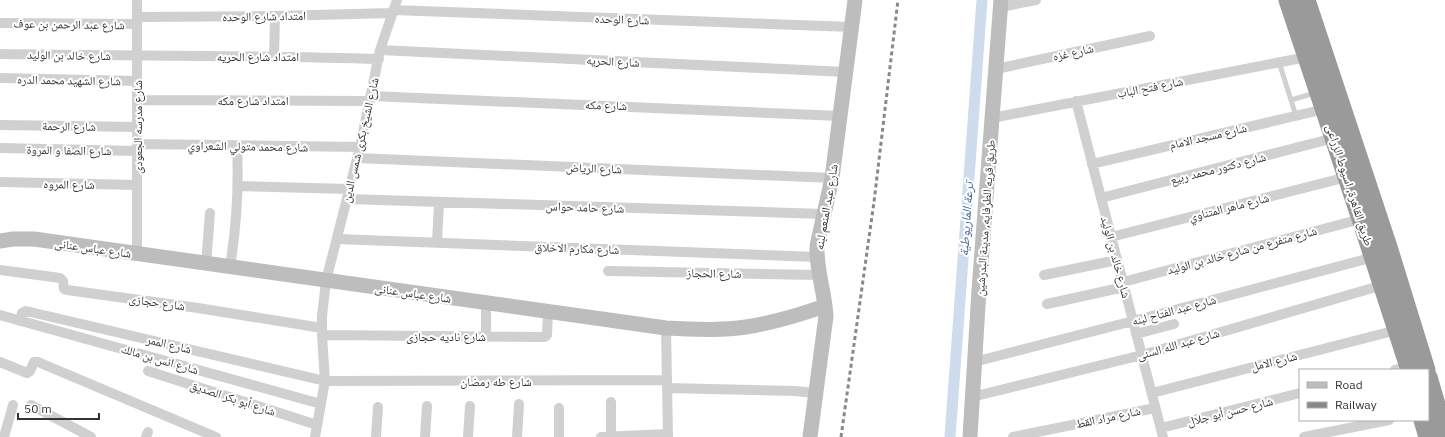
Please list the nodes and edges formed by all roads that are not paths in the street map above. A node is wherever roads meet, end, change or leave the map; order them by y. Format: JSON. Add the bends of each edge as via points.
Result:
{"nodes":[{"id":1,"x":137,"y":0,"type":"edge"},
{"id":2,"x":396,"y":0,"type":"edge"},
{"id":3,"x":855,"y":0,"type":"edge"},
{"id":4,"x":1036,"y":0,"type":"edge"},
{"id":5,"x":1288,"y":0,"type":"edge"},
{"id":6,"x":1306,"y":0,"type":"edge"},
{"id":7,"x":1001,"y":3,"type":"edge"},
{"id":8,"x":392,"y":12,"type":"junction"},
{"id":9,"x":275,"y":16,"type":"junction"},
{"id":10,"x":137,"y":21,"type":"junction"},
{"id":11,"x":0,"y":23,"type":"edge"},
{"id":12,"x":852,"y":27,"type":"junction"},
{"id":13,"x":1150,"y":36,"type":"dead end"},
{"id":14,"x":0,"y":54,"type":"edge"},
{"id":15,"x":380,"y":55,"type":"junction"},
{"id":16,"x":137,"y":56,"type":"junction"},
{"id":17,"x":274,"y":56,"type":"junction"},
{"id":18,"x":1279,"y":62,"type":"junction"},
{"id":19,"x":1316,"y":64,"type":"junction"},
{"id":20,"x":996,"y":69,"type":"junction"},
{"id":21,"x":846,"y":72,"type":"junction"},
{"id":22,"x":0,"y":78,"type":"edge"},
{"id":23,"x":137,"y":81,"type":"junction"},
{"id":24,"x":370,"y":98,"type":"junction"},
{"id":25,"x":137,"y":100,"type":"junction"},
{"id":26,"x":1291,"y":100,"type":"junction"},
{"id":27,"x":1076,"y":101,"type":"junction"},
{"id":28,"x":1322,"y":101,"type":"junction"},
{"id":29,"x":840,"y":116,"type":"junction"},
{"id":30,"x":1296,"y":116,"type":"junction"},
{"id":31,"x":992,"y":118,"type":"junction"},
{"id":32,"x":0,"y":125,"type":"edge"},
{"id":33,"x":137,"y":127,"type":"junction"},
{"id":34,"x":1334,"y":138,"type":"junction"},
{"id":35,"x":237,"y":146,"type":"junction"},
{"id":36,"x":360,"y":147,"type":"junction"},
{"id":37,"x":0,"y":148,"type":"edge"},
{"id":38,"x":137,"y":148,"type":"junction"},
{"id":39,"x":357,"y":158,"type":"junction"},
{"id":40,"x":1092,"y":164,"type":"junction"},
{"id":41,"x":1348,"y":177,"type":"junction"},
{"id":42,"x":832,"y":178,"type":"junction"},
{"id":43,"x":0,"y":182,"type":"edge"},
{"id":44,"x":137,"y":185,"type":"junction"},
{"id":45,"x":239,"y":186,"type":"junction"},
{"id":46,"x":348,"y":194,"type":"junction"},
{"id":47,"x":1101,"y":198,"type":"junction"},
{"id":48,"x":439,"y":203,"type":"junction"},
{"id":49,"x":210,"y":213,"type":"dead end"},
{"id":50,"x":824,"y":214,"type":"junction"},
{"id":51,"x":1361,"y":219,"type":"junction"},
{"id":52,"x":1111,"y":237,"type":"junction"},
{"id":53,"x":337,"y":239,"type":"junction"},
{"id":54,"x":0,"y":241,"type":"edge"},
{"id":55,"x":437,"y":242,"type":"junction"},
{"id":56,"x":137,"y":254,"type":"junction"},
{"id":57,"x":817,"y":257,"type":"junction"},
{"id":58,"x":1374,"y":257,"type":"junction"},
{"id":59,"x":1117,"y":260,"type":"junction"},
{"id":60,"x":206,"y":264,"type":"junction"},
{"id":61,"x":230,"y":267,"type":"junction"},
{"id":62,"x":0,"y":270,"type":"edge"},
{"id":63,"x":608,"y":272,"type":"dead end"},
{"id":64,"x":1044,"y":274,"type":"dead end"},
{"id":65,"x":820,"y":275,"type":"junction"},
{"id":66,"x":326,"y":281,"type":"junction"},
{"id":67,"x":1124,"y":285,"type":"junction"},
{"id":68,"x":1383,"y":285,"type":"junction"},
{"id":69,"x":486,"y":303,"type":"junction"},
{"id":70,"x":1047,"y":304,"type":"dead end"},
{"id":71,"x":825,"y":306,"type":"junction"},
{"id":72,"x":548,"y":312,"type":"junction"},
{"id":73,"x":0,"y":315,"type":"edge"},
{"id":74,"x":20,"y":321,"type":"junction"},
{"id":75,"x":1133,"y":322,"type":"junction"},
{"id":76,"x":1174,"y":324,"type":"dead end"},
{"id":77,"x":666,"y":328,"type":"junction"},
{"id":78,"x":1397,"y":330,"type":"junction"},
{"id":79,"x":322,"y":331,"type":"junction"},
{"id":80,"x":1136,"y":334,"type":"junction"},
{"id":81,"x":486,"y":336,"type":"junction"},
{"id":82,"x":1142,"y":355,"type":"junction"},
{"id":83,"x":153,"y":357,"type":"junction"},
{"id":84,"x":0,"y":362,"type":"edge"},
{"id":85,"x":974,"y":362,"type":"junction"},
{"id":86,"x":1410,"y":369,"type":"edge"},
{"id":87,"x":1429,"y":380,"type":"edge"},
{"id":88,"x":325,"y":381,"type":"junction"},
{"id":89,"x":667,"y":384,"type":"junction"},
{"id":90,"x":815,"y":392,"type":"junction"},
{"id":91,"x":1152,"y":392,"type":"junction"},
{"id":92,"x":1299,"y":393,"type":"edge"},
{"id":93,"x":972,"y":397,"type":"junction"},
{"id":94,"x":611,"y":402,"type":"dead end"},
{"id":95,"x":320,"y":404,"type":"junction"},
{"id":96,"x":518,"y":404,"type":"dead end"},
{"id":97,"x":13,"y":405,"type":"dead end"},
{"id":98,"x":31,"y":405,"type":"dead end"},
{"id":99,"x":427,"y":406,"type":"dead end"},
{"id":100,"x":470,"y":406,"type":"dead end"},
{"id":101,"x":378,"y":407,"type":"dead end"},
{"id":102,"x":559,"y":408,"type":"dead end"},
{"id":103,"x":1155,"y":408,"type":"junction"},
{"id":104,"x":1384,"y":421,"type":"edge"},
{"id":105,"x":1423,"y":421,"type":"edge"},
{"id":106,"x":317,"y":425,"type":"junction"},
{"id":107,"x":1162,"y":432,"type":"edge"},
{"id":108,"x":1445,"y":435,"type":"edge"},
{"id":109,"x":668,"y":436,"type":"edge"},
{"id":110,"x":4,"y":437,"type":"edge"},
{"id":111,"x":91,"y":437,"type":"edge"},
{"id":112,"x":216,"y":437,"type":"edge"},
{"id":113,"x":315,"y":437,"type":"edge"},
{"id":114,"x":376,"y":437,"type":"edge"},
{"id":115,"x":425,"y":437,"type":"edge"},
{"id":116,"x":468,"y":437,"type":"edge"},
{"id":117,"x":517,"y":437,"type":"edge"},
{"id":118,"x":559,"y":437,"type":"edge"},
{"id":119,"x":601,"y":437,"type":"edge"},
{"id":120,"x":611,"y":437,"type":"edge"},
{"id":121,"x":810,"y":437,"type":"edge"},
{"id":122,"x":970,"y":437,"type":"edge"},
{"id":123,"x":1013,"y":437,"type":"edge"},
{"id":124,"x":1304,"y":437,"type":"edge"},
{"id":125,"x":1428,"y":437,"type":"edge"}],
"edges":[{"from":1,"to":10,"type":"street","name":"شارع مدرسه الجعودى"},
{"from":2,"to":8,"type":"street","name":"شارع الشيخ بكرى شمس الدين"},
{"from":3,"to":12,"type":"main road","name":"شارع عبد المنعم لبنه"},
{"from":4,"to":7,"type":"street"},
{"from":5,"to":19,"type":"highway","name":"طريق القاهرة, اسيوط الزراعى"},
{"from":6,"to":19,"type":"highway","name":"طريق القاهرة, اسيوط الزراعى"},
{"from":7,"to":20,"type":"main road","name":"طريق قريه الطرفايه, مدينة البدرشين"},
{"from":8,"to":9,"type":"street","name":"امتداد شارع الوحده"},
{"from":8,"to":12,"type":"street","name":"شارع الوحده"},
{"from":8,"to":15,"type":"street","name":"شارع الشيخ بكرى شمس الدين"},
{"from":9,"to":10,"type":"street","name":"امتداد شارع الوحده"},
{"from":9,"to":17,"type":"street"},
{"from":10,"to":11,"type":"street","name":"شارع عبد الرحمن بن عوف"},
{"from":10,"to":16,"type":"street","name":"شارع مدرسه الجعودى"},
{"from":12,"to":21,"type":"main road","name":"شارع عبد المنعم لبنه"},
{"from":13,"to":20,"type":"street","name":"شارع غزه"},
{"from":14,"to":16,"type":"street","name":"شارع خالد بن الوليد"},
{"from":15,"to":17,"type":"street","name":"امتداد شارع الحريه"},
{"from":15,"to":21,"type":"street","name":"شارع الحريه"},
{"from":15,"to":24,"type":"street","name":"شارع الشيخ بكرى شمس الدين"},
{"from":16,"to":17,"type":"street","name":"امتداد شارع الحريه"},
{"from":16,"to":23,"type":"street","name":"شارع مدرسه الجعودى"},
{"from":18,"to":19,"type":"street","name":"شارع فتح الباب"},
{"from":18,"to":26,"type":"lane"},
{"from":18,"to":27,"type":"street","name":"شارع فتح الباب"},
{"from":19,"to":28,"type":"highway","name":"طريق القاهرة, اسيوط الزراعى"},
{"from":19,"to":86,"type":"highway","name":"طريق القاهرة, اسيوط الزراعى","via":[[1388,247]]},
{"from":20,"to":31,"type":"main road","name":"طريق قريه الطرفايه, مدينة البدرشين"},
{"from":21,"to":29,"type":"main road","name":"شارع عبد المنعم لبنه"},
{"from":22,"to":23,"type":"street","name":"شارع الشهيد محمد الدره"},
{"from":23,"to":25,"type":"street","name":"شارع مدرسه الجعودى"},
{"from":24,"to":25,"type":"street","name":"امتداد شارع مكه"},
{"from":24,"to":29,"type":"street","name":"شارع مكه"},
{"from":24,"to":36,"type":"street","name":"شارع الشيخ بكرى شمس الدين"},
{"from":25,"to":33,"type":"street","name":"شارع مدرسه الجعودى"},
{"from":26,"to":28,"type":"lane"},
{"from":26,"to":30,"type":"lane"},
{"from":27,"to":31,"type":"street","name":"شارع فتح الباب"},
{"from":27,"to":40,"type":"street","name":"شارع خالد بن الوليد"},
{"from":28,"to":30,"type":"street","name":"شارع مسجد الامام"},
{"from":28,"to":34,"type":"highway","name":"طريق القاهرة, اسيوط الزراعى"},
{"from":29,"to":42,"type":"main road","name":"شارع عبد المنعم لبنه"},
{"from":30,"to":40,"type":"street","name":"شارع مسجد الامام"},
{"from":31,"to":85,"type":"main road","name":"طريق قريه الطرفايه, مدينة البدرشين"},
{"from":32,"to":33,"type":"street","name":"شارع الرحمة"},
{"from":33,"to":38,"type":"street","name":"شارع مدرسه الجعودى"},
{"from":34,"to":41,"type":"highway","name":"طريق القاهرة, اسيوط الزراعى"},
{"from":34,"to":47,"type":"street","name":"شارع دكتور محمد ربيع"},
{"from":35,"to":36,"type":"street","name":"شارع محمد متولي الشعراوي"},
{"from":35,"to":38,"type":"street","name":"شارع محمد متولي الشعراوي"},
{"from":35,"to":45,"type":"street"},
{"from":36,"to":39,"type":"street","name":"شارع الشيخ بكرى شمس الدين"},
{"from":37,"to":38,"type":"street","name":"شارع الصفا و المروة"},
{"from":38,"to":44,"type":"street","name":"شارع مدرسه الجعودى"},
{"from":39,"to":42,"type":"street","name":"شارع الرياض"},
{"from":39,"to":46,"type":"street","name":"شارع الشيخ بكرى شمس الدين"},
{"from":40,"to":47,"type":"street","name":"شارع خالد بن الوليد"},
{"from":41,"to":51,"type":"highway","name":"طريق القاهرة, اسيوط الزراعى"},
{"from":41,"to":52,"type":"street","name":"شارع ماهر المتناوي"},
{"from":42,"to":50,"type":"main road","name":"شارع عبد المنعم لبنه"},
{"from":43,"to":44,"type":"street","name":"شارع المروه"},
{"from":44,"to":56,"type":"street","name":"شارع مدرسه الجعودى"},
{"from":45,"to":46,"type":"street","name":"شارع حامد حواس"},
{"from":45,"to":61,"type":"street"},
{"from":46,"to":48,"type":"street","name":"شارع حامد حواس"},
{"from":46,"to":53,"type":"street","name":"شارع الشيخ بكرى شمس الدين"},
{"from":47,"to":52,"type":"street","name":"شارع خالد بن الوليد"},
{"from":48,"to":50,"type":"street","name":"شارع حامد حواس"},
{"from":48,"to":55,"type":"street"},
{"from":49,"to":60,"type":"street"},
{"from":50,"to":57,"type":"main road","name":"شارع عبد المنعم لبنه"},
{"from":51,"to":58,"type":"highway","name":"طريق القاهرة, اسيوط الزراعى"},
{"from":51,"to":67,"type":"street","name":"شارع متفرع من شارع خالد بن الوليد"},
{"from":52,"to":59,"type":"street","name":"شارع خالد بن الوليد"},
{"from":53,"to":55,"type":"street","name":"شارع مكارم الاخلاق"},
{"from":53,"to":66,"type":"street","name":"شارع الشيخ بكرى شمس الدين"},
{"from":54,"to":56,"type":"main road","name":"شارع عباس عنانى","via":[[34,239]]},
{"from":55,"to":57,"type":"street","name":"شارع مكارم الاخلاق"},
{"from":56,"to":60,"type":"main road","name":"شارع عباس عنانى"},
{"from":57,"to":65,"type":"main road","name":"شارع عبد المنعم لبنه"},
{"from":58,"to":68,"type":"highway","name":"طريق القاهرة, اسيوط الزراعى"},
{"from":58,"to":75,"type":"street","name":"شارع عبد الفتاح لبنه"},
{"from":59,"to":64,"type":"street"},
{"from":59,"to":67,"type":"street","name":"شارع خالد بن الوليد"},
{"from":60,"to":61,"type":"main road","name":"شارع عباس عنانى"},
{"from":61,"to":66,"type":"main road","name":"شارع عباس عنانى"},
{"from":62,"to":79,"type":"street","name":"شارع حجازى","via":[[60,278],[64,289],[67,290],[190,306]]},
{"from":63,"to":65,"type":"street","name":"شارع الحجاز"},
{"from":65,"to":71,"type":"main road","name":"شارع عبد المنعم لبنه"},
{"from":66,"to":69,"type":"main road","name":"شارع عباس عنانى"},
{"from":66,"to":79,"type":"street","name":"شارع الشيخ بكرى شمس الدين"},
{"from":67,"to":70,"type":"street","name":"شارع متفرع من شارع خالد بن الوليد"},
{"from":67,"to":75,"type":"street","name":"شارع خالد بن الوليد"},
{"from":68,"to":78,"type":"highway","name":"طريق القاهرة, اسيوط الزراعى"},
{"from":68,"to":82,"type":"street","name":"شارع عبد الله السنى"},
{"from":69,"to":72,"type":"main road","name":"شارع عباس عنانى"},
{"from":69,"to":81,"type":"street"},
{"from":71,"to":77,"type":"main road","name":"شارع عباس عنانى","via":[[785,319],[745,327],[705,330]]},
{"from":71,"to":90,"type":"main road","name":"شارع عبد المنعم لبنه","via":[[825,326]]},
{"from":72,"to":77,"type":"main road","name":"شارع عباس عنانى"},
{"from":72,"to":81,"type":"street","name":"شارع ناديه حجازى","via":[[546,336]]},
{"from":73,"to":74,"type":"street","name":"شارع انس بن مالك"},
{"from":74,"to":83,"type":"street","name":"شارع انس بن مالك"},
{"from":74,"to":88,"type":"street","name":"شارع الممر","via":[[22,313],[26,311]]},
{"from":75,"to":80,"type":"street","name":"شارع خالد بن الوليد"},
{"from":75,"to":85,"type":"street","name":"شارع عبد الفتاح لبنه"},
{"from":76,"to":80,"type":"street"},
{"from":77,"to":89,"type":"street"},
{"from":78,"to":86,"type":"highway","name":"طريق القاهرة, اسيوط الزراعى"},
{"from":78,"to":91,"type":"street","name":"شارع الامل"},
{"from":79,"to":81,"type":"street","name":"شارع ناديه حجازى"},
{"from":79,"to":88,"type":"street","name":"شارع الشيخ بكرى شمس الدين"},
{"from":80,"to":82,"type":"street","name":"شارع خالد بن الوليد"},
{"from":82,"to":91,"type":"street","name":"شارع خالد بن الوليد"},
{"from":82,"to":93,"type":"street","name":"شارع عبد الله السنى"},
{"from":83,"to":95,"type":"street","name":"شارع انس بن مالك"},
{"from":83,"to":106,"type":"street","name":"شارع أبو بكر الصديق","via":[[147,374]]},
{"from":84,"to":112,"type":"street","via":[[27,373],[34,362],[38,362]]},
{"from":85,"to":93,"type":"main road","name":"طريق قريه الطرفايه, مدينة البدرشين"},
{"from":87,"to":108,"type":"highway"},
{"from":88,"to":89,"type":"street","name":"شارع طه رمضان"},
{"from":88,"to":95,"type":"street","name":"شارع الشيخ بكرى شمس الدين"},
{"from":89,"to":90,"type":"street","name":"شارع طه رمضان"},
{"from":89,"to":109,"type":"street"},
{"from":90,"to":121,"type":"main road","name":"شارع عبد المنعم لبنه"},
{"from":91,"to":103,"type":"street","name":"شارع خالد بن الوليد"},
{"from":92,"to":107,"type":"street","name":"شارع حسن أبو جلال"},
{"from":93,"to":122,"type":"main road","name":"طريق قريه الطرفايه, مدينة البدرشين"},
{"from":94,"to":120,"type":"street"},
{"from":95,"to":106,"type":"street","name":"شارع الشيخ بكرى شمس الدين"},
{"from":96,"to":117,"type":"street"},
{"from":97,"to":110,"type":"street"},
{"from":98,"to":111,"type":"street"},
{"from":99,"to":115,"type":"street"},
{"from":100,"to":116,"type":"street"},
{"from":101,"to":114,"type":"street"},
{"from":102,"to":118,"type":"street"},
{"from":103,"to":107,"type":"street","name":"شارع خالد بن الوليد"},
{"from":103,"to":123,"type":"street","name":"شارع مراد القط"},
{"from":104,"to":124,"type":"street"},
{"from":105,"to":125,"type":"highway"},
{"from":106,"to":113,"type":"street","name":"شارع الشيخ بكرى شمس الدين"},
{"from":109,"to":120,"type":"street"},
{"from":119,"to":120,"type":"street"}]}
